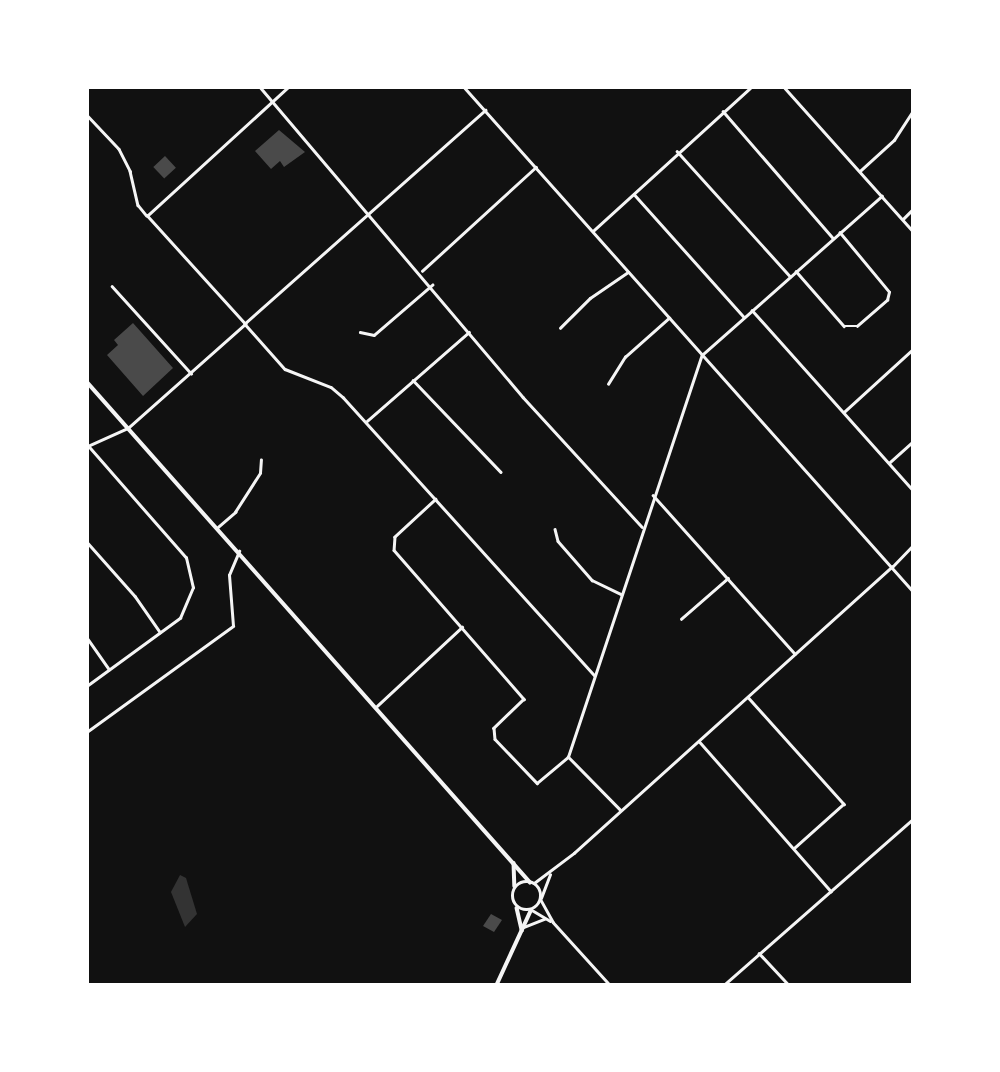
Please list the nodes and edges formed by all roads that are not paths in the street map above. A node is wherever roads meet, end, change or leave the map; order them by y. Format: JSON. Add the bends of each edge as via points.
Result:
{"nodes":[{"id":1,"x":261,"y":88,"type":"edge"},
{"id":2,"x":287,"y":88,"type":"edge"},
{"id":3,"x":465,"y":88,"type":"edge"},
{"id":4,"x":750,"y":88,"type":"edge"},
{"id":5,"x":785,"y":88,"type":"edge"},
{"id":6,"x":273,"y":100,"type":"junction"},
{"id":7,"x":485,"y":110,"type":"junction"},
{"id":8,"x":723,"y":111,"type":"junction"},
{"id":9,"x":912,"y":112,"type":"edge"},
{"id":10,"x":88,"y":116,"type":"edge"},
{"id":11,"x":677,"y":151,"type":"junction"},
{"id":12,"x":536,"y":167,"type":"junction"},
{"id":13,"x":860,"y":171,"type":"junction"},
{"id":14,"x":634,"y":194,"type":"junction"},
{"id":15,"x":882,"y":196,"type":"junction"},
{"id":16,"x":912,"y":210,"type":"edge"},
{"id":17,"x":372,"y":212,"type":"junction"},
{"id":18,"x":147,"y":215,"type":"junction"},
{"id":19,"x":903,"y":219,"type":"junction"},
{"id":20,"x":912,"y":230,"type":"edge"},
{"id":21,"x":593,"y":231,"type":"junction"},
{"id":22,"x":840,"y":233,"type":"junction"},
{"id":23,"x":834,"y":238,"type":"junction"},
{"id":24,"x":796,"y":271,"type":"junction"},
{"id":25,"x":421,"y":272,"type":"junction"},
{"id":26,"x":628,"y":272,"type":"junction"},
{"id":27,"x":790,"y":276,"type":"junction"},
{"id":28,"x":432,"y":285,"type":"junction"},
{"id":29,"x":112,"y":286,"type":"dead end"},
{"id":30,"x":752,"y":310,"type":"junction"},
{"id":31,"x":744,"y":317,"type":"junction"},
{"id":32,"x":669,"y":318,"type":"junction"},
{"id":33,"x":245,"y":324,"type":"junction"},
{"id":34,"x":559,"y":328,"type":"dead end"},
{"id":35,"x":360,"y":332,"type":"dead end"},
{"id":36,"x":469,"y":332,"type":"junction"},
{"id":37,"x":912,"y":351,"type":"edge"},
{"id":38,"x":702,"y":355,"type":"junction"},
{"id":39,"x":191,"y":373,"type":"junction"},
{"id":40,"x":413,"y":380,"type":"junction"},
{"id":41,"x":88,"y":383,"type":"edge"},
{"id":42,"x":608,"y":384,"type":"dead end"},
{"id":43,"x":844,"y":412,"type":"junction"},
{"id":44,"x":367,"y":421,"type":"junction"},
{"id":45,"x":128,"y":428,"type":"junction"},
{"id":46,"x":912,"y":442,"type":"edge"},
{"id":47,"x":261,"y":460,"type":"dead end"},
{"id":48,"x":889,"y":463,"type":"junction"},
{"id":49,"x":501,"y":471,"type":"dead end"},
{"id":50,"x":912,"y":489,"type":"edge"},
{"id":51,"x":653,"y":495,"type":"junction"},
{"id":52,"x":436,"y":499,"type":"junction"},
{"id":53,"x":218,"y":527,"type":"junction"},
{"id":54,"x":642,"y":527,"type":"junction"},
{"id":55,"x":555,"y":529,"type":"dead end"},
{"id":56,"x":88,"y":543,"type":"edge"},
{"id":57,"x":912,"y":546,"type":"edge"},
{"id":58,"x":239,"y":551,"type":"junction"},
{"id":59,"x":892,"y":567,"type":"junction"},
{"id":60,"x":728,"y":578,"type":"junction"},
{"id":61,"x":912,"y":590,"type":"edge"},
{"id":62,"x":621,"y":594,"type":"junction"},
{"id":63,"x":681,"y":619,"type":"dead end"},
{"id":64,"x":462,"y":627,"type":"junction"},
{"id":65,"x":160,"y":632,"type":"junction"},
{"id":66,"x":88,"y":639,"type":"edge"},
{"id":67,"x":795,"y":654,"type":"junction"},
{"id":68,"x":109,"y":669,"type":"junction"},
{"id":69,"x":594,"y":675,"type":"junction"},
{"id":70,"x":88,"y":685,"type":"edge"},
{"id":71,"x":748,"y":697,"type":"junction"},
{"id":72,"x":377,"y":706,"type":"junction"},
{"id":73,"x":88,"y":731,"type":"edge"},
{"id":74,"x":699,"y":741,"type":"junction"},
{"id":75,"x":568,"y":757,"type":"junction"},
{"id":76,"x":620,"y":810,"type":"junction"},
{"id":77,"x":912,"y":820,"type":"edge"},
{"id":78,"x":794,"y":848,"type":"junction"},
{"id":79,"x":513,"y":861,"type":"junction"},
{"id":80,"x":552,"y":872,"type":"junction"},
{"id":81,"x":532,"y":883,"type":"junction"},
{"id":82,"x":515,"y":887,"type":"junction"},
{"id":83,"x":832,"y":892,"type":"junction"},
{"id":84,"x":541,"y":899,"type":"junction"},
{"id":85,"x":516,"y":906,"type":"junction"},
{"id":86,"x":531,"y":910,"type":"junction"},
{"id":87,"x":545,"y":918,"type":"junction"},
{"id":88,"x":553,"y":922,"type":"junction"},
{"id":89,"x":523,"y":928,"type":"junction"},
{"id":90,"x":759,"y":953,"type":"junction"},
{"id":91,"x":497,"y":985,"type":"edge"},
{"id":92,"x":610,"y":985,"type":"edge"},
{"id":93,"x":725,"y":985,"type":"edge"},
{"id":94,"x":788,"y":985,"type":"edge"}],
"edges":[{"from":1,"to":6,"type":"street"},
{"from":2,"to":6,"type":"street"},
{"from":3,"to":7,"type":"street"},
{"from":4,"to":8,"type":"street"},
{"from":5,"to":13,"type":"street"},
{"from":6,"to":17,"type":"street"},
{"from":6,"to":18,"type":"street"},
{"from":7,"to":12,"type":"street"},
{"from":7,"to":17,"type":"street"},
{"from":8,"to":11,"type":"street"},
{"from":8,"to":23,"type":"street"},
{"from":9,"to":13,"type":"street","via":[[894,140]]},
{"from":10,"to":18,"type":"street","via":[[119,149],[138,205]]},
{"from":11,"to":14,"type":"street"},
{"from":11,"to":27,"type":"street"},
{"from":12,"to":21,"type":"street"},
{"from":12,"to":25,"type":"street"},
{"from":13,"to":15,"type":"street"},
{"from":14,"to":21,"type":"street"},
{"from":14,"to":31,"type":"street"},
{"from":15,"to":19,"type":"street"},
{"from":15,"to":22,"type":"street"},
{"from":16,"to":19,"type":"street"},
{"from":17,"to":25,"type":"street"},
{"from":17,"to":33,"type":"street"},
{"from":18,"to":33,"type":"street"},
{"from":19,"to":20,"type":"street"},
{"from":21,"to":26,"type":"street"},
{"from":22,"to":23,"type":"street"},
{"from":22,"to":24,"type":"street","via":[[888,288],[889,296],[857,326],[849,328]]},
{"from":23,"to":24,"type":"street"},
{"from":24,"to":27,"type":"street"},
{"from":25,"to":28,"type":"street"},
{"from":26,"to":32,"type":"street"},
{"from":26,"to":34,"type":"street","via":[[590,298]]},
{"from":27,"to":30,"type":"street"},
{"from":28,"to":35,"type":"street","via":[[374,335]]},
{"from":28,"to":36,"type":"street"},
{"from":29,"to":39,"type":"street"},
{"from":30,"to":31,"type":"street"},
{"from":30,"to":43,"type":"street"},
{"from":31,"to":38,"type":"street"},
{"from":32,"to":38,"type":"street"},
{"from":32,"to":42,"type":"street","via":[[625,357]]},
{"from":33,"to":39,"type":"street"},
{"from":33,"to":44,"type":"street","via":[[285,369],[331,387]]},
{"from":36,"to":40,"type":"street"},
{"from":36,"to":54,"type":"street"},
{"from":37,"to":43,"type":"street"},
{"from":38,"to":51,"type":"street"},
{"from":38,"to":59,"type":"street"},
{"from":39,"to":45,"type":"street"},
{"from":40,"to":44,"type":"street"},
{"from":40,"to":49,"type":"street"},
{"from":41,"to":45,"type":"main road"},
{"from":43,"to":48,"type":"street"},
{"from":44,"to":52,"type":"street"},
{"from":45,"to":53,"type":"main road"},
{"from":45,"to":65,"type":"street","via":[[88,446],[189,564],[194,583],[187,608]]},
{"from":46,"to":48,"type":"street"},
{"from":47,"to":53,"type":"street","via":[[260,472],[235,512]]},
{"from":48,"to":50,"type":"street"},
{"from":51,"to":54,"type":"street"},
{"from":51,"to":60,"type":"street"},
{"from":52,"to":64,"type":"street","via":[[395,537],[394,550]]},
{"from":52,"to":69,"type":"street"},
{"from":53,"to":58,"type":"main road"},
{"from":54,"to":62,"type":"street"},
{"from":55,"to":62,"type":"street","via":[[558,541],[592,580]]},
{"from":56,"to":65,"type":"street"},
{"from":57,"to":59,"type":"street"},
{"from":58,"to":72,"type":"main road"},
{"from":58,"to":73,"type":"street","via":[[229,575],[233,626]]},
{"from":59,"to":61,"type":"street"},
{"from":59,"to":67,"type":"street"},
{"from":60,"to":63,"type":"street"},
{"from":60,"to":67,"type":"street"},
{"from":62,"to":69,"type":"street"},
{"from":64,"to":72,"type":"street"},
{"from":64,"to":75,"type":"street","via":[[524,699],[494,728],[495,739],[537,783]]},
{"from":65,"to":68,"type":"street"},
{"from":66,"to":68,"type":"street"},
{"from":67,"to":71,"type":"street"},
{"from":68,"to":70,"type":"street"},
{"from":69,"to":75,"type":"street"},
{"from":71,"to":74,"type":"street"},
{"from":71,"to":78,"type":"street","via":[[844,804]]},
{"from":72,"to":79,"type":"main road"},
{"from":74,"to":76,"type":"street"},
{"from":74,"to":78,"type":"street"},
{"from":75,"to":76,"type":"street"},
{"from":76,"to":80,"type":"street"},
{"from":77,"to":83,"type":"street"},
{"from":78,"to":83,"type":"street"},
{"from":79,"to":81,"type":"main road"},
{"from":79,"to":82,"type":"main road"},
{"from":80,"to":81,"type":"street"},
{"from":80,"to":84,"type":"street"},
{"from":81,"to":82,"type":"main road"},
{"from":81,"to":84,"type":"main road"},
{"from":82,"to":85,"type":"main road"},
{"from":83,"to":90,"type":"street"},
{"from":84,"to":86,"type":"main road"},
{"from":84,"to":88,"type":"street"},
{"from":85,"to":86,"type":"main road"},
{"from":85,"to":89,"type":"main road"},
{"from":86,"to":87,"type":"street"},
{"from":86,"to":89,"type":"main road"},
{"from":87,"to":88,"type":"street"},
{"from":87,"to":89,"type":"street"},
{"from":88,"to":92,"type":"street"},
{"from":89,"to":91,"type":"main road"},
{"from":90,"to":93,"type":"street"},
{"from":90,"to":94,"type":"street"}]}
